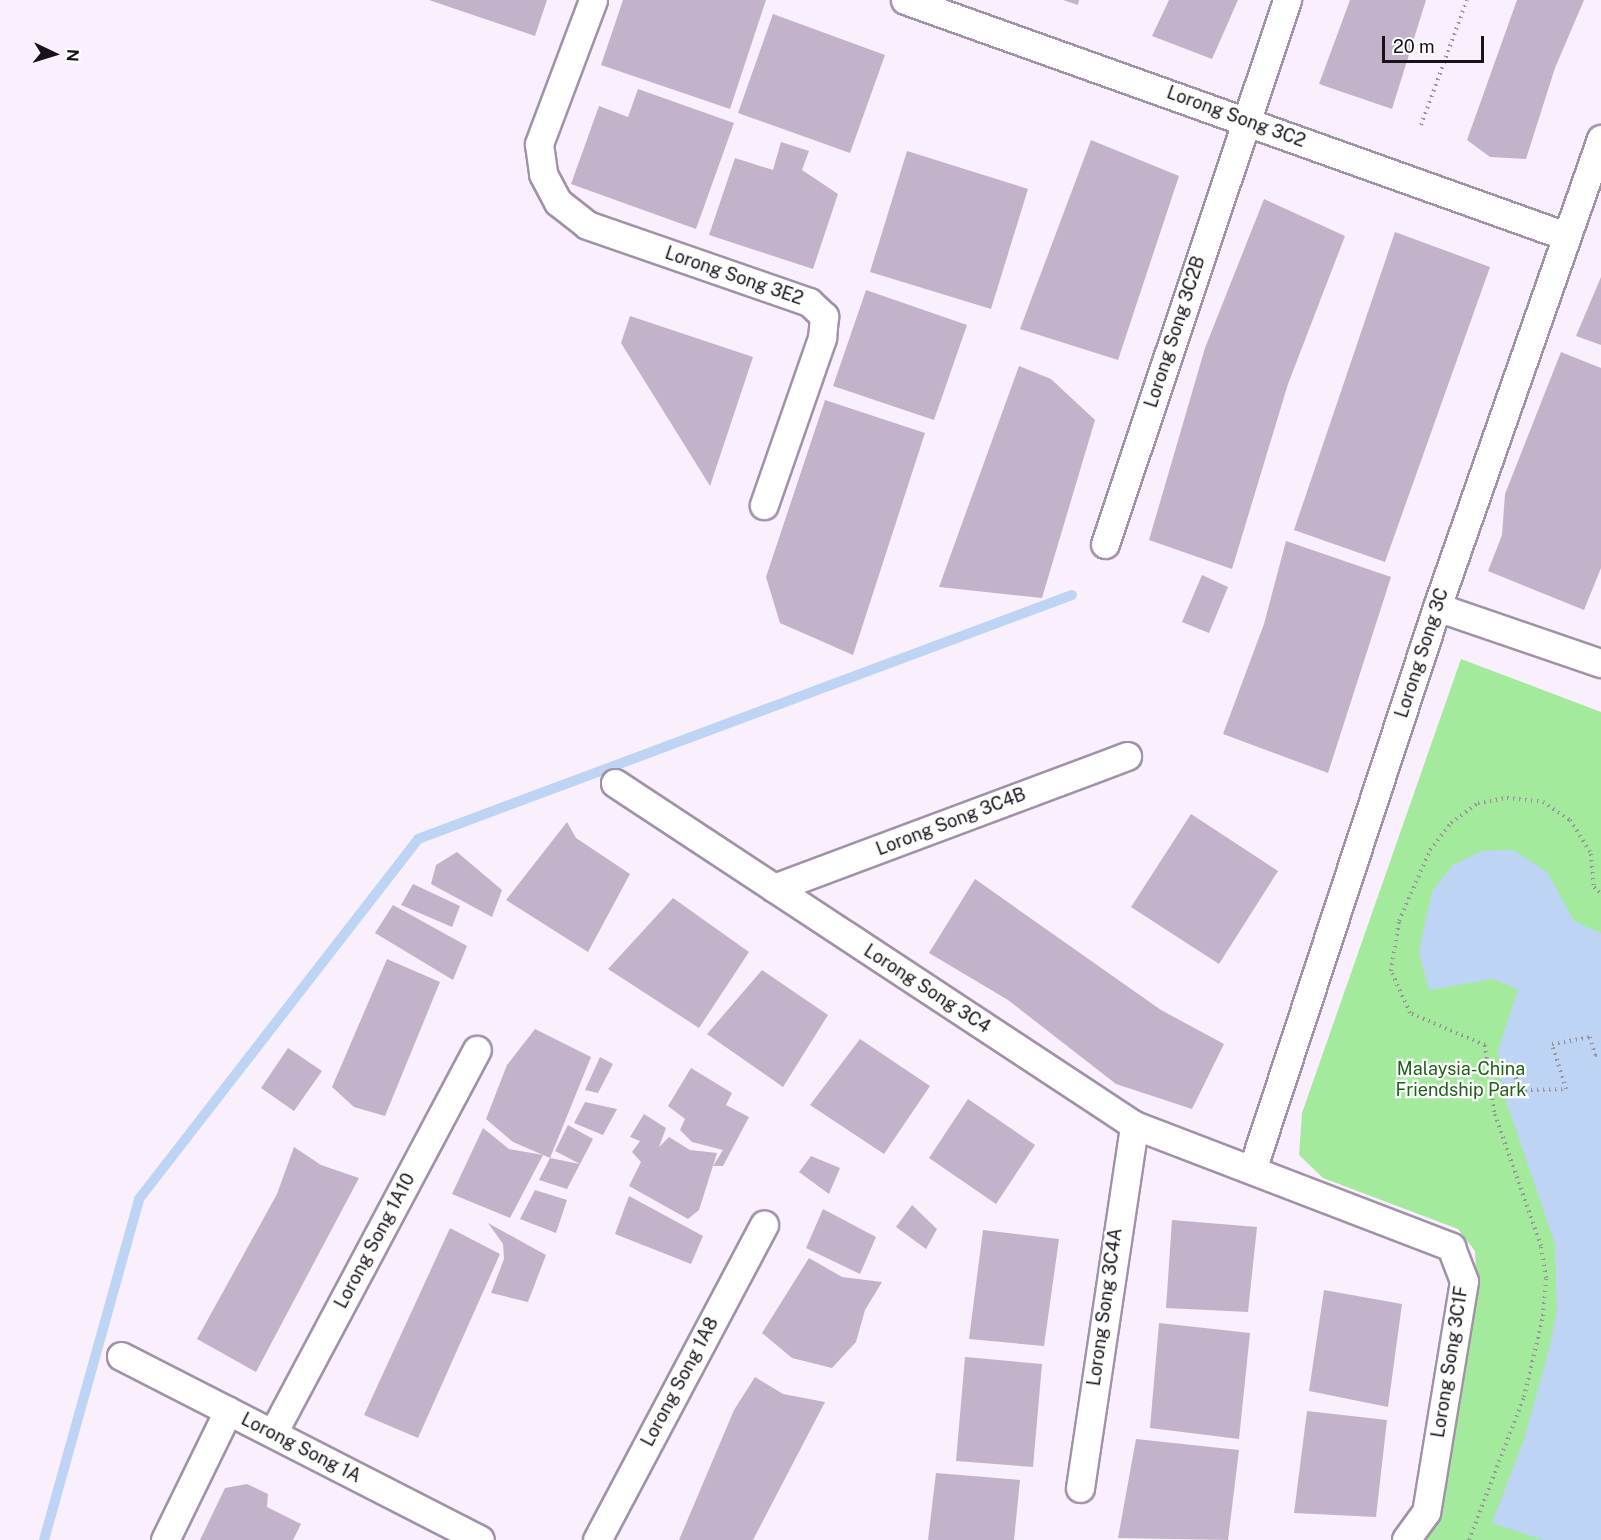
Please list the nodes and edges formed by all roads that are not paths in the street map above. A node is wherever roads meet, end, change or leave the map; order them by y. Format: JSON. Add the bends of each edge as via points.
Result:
{"nodes":[{"id":1,"x":593,"y":0,"type":"edge"},
{"id":2,"x":905,"y":0,"type":"edge"},
{"id":3,"x":1287,"y":0,"type":"edge"},
{"id":4,"x":942,"y":6,"type":"edge"},
{"id":5,"x":1244,"y":120,"type":"junction"},
{"id":6,"x":1601,"y":139,"type":"edge"},
{"id":7,"x":1566,"y":236,"type":"junction"},
{"id":8,"x":764,"y":505,"type":"dead end"},
{"id":9,"x":1105,"y":544,"type":"dead end"},
{"id":10,"x":1437,"y":607,"type":"junction"},
{"id":11,"x":1601,"y":663,"type":"edge"},
{"id":12,"x":1127,"y":756,"type":"dead end"},
{"id":13,"x":615,"y":783,"type":"dead end"},
{"id":14,"x":774,"y":888,"type":"junction"},
{"id":15,"x":477,"y":1050,"type":"dead end"},
{"id":16,"x":1134,"y":1125,"type":"junction"},
{"id":17,"x":1252,"y":1170,"type":"junction"},
{"id":18,"x":764,"y":1224,"type":"dead end"},
{"id":19,"x":121,"y":1356,"type":"dead end"},
{"id":20,"x":228,"y":1411,"type":"junction"},
{"id":21,"x":273,"y":1433,"type":"junction"},
{"id":22,"x":1080,"y":1488,"type":"dead end"},
{"id":23,"x":463,"y":1536,"type":"edge"},
{"id":24,"x":165,"y":1540,"type":"edge"},
{"id":25,"x":597,"y":1540,"type":"edge"},
{"id":26,"x":1406,"y":1540,"type":"edge"}],
"edges":[{"from":1,"to":8,"type":"street","name":"Lorong Song 3E2","via":[[539,144],[543,174],[558,201],[588,225],[809,302],[824,316],[822,338]]},
{"from":2,"to":4,"type":"street","name":"Lorong Song 3C2"},
{"from":3,"to":5,"type":"street","name":"Lorong Song 3C2B"},
{"from":4,"to":5,"type":"street","name":"Lorong Song 3C2"},
{"from":5,"to":7,"type":"street","name":"Lorong Song 3C2"},
{"from":5,"to":9,"type":"street","name":"Lorong Song 3C2B"},
{"from":6,"to":7,"type":"street","name":"Lorong Song 3C"},
{"from":7,"to":10,"type":"street","name":"Lorong Song 3C"},
{"from":10,"to":11,"type":"street"},
{"from":10,"to":17,"type":"street","name":"Lorong Song 3C"},
{"from":12,"to":14,"type":"street","name":"Lorong Song 3C4B"},
{"from":13,"to":14,"type":"street","name":"Lorong Song 3C4"},
{"from":14,"to":16,"type":"street","name":"Lorong Song 3C4"},
{"from":15,"to":21,"type":"street","name":"Lorong Song 1A10"},
{"from":16,"to":17,"type":"street","name":"Lorong Song 3C4"},
{"from":16,"to":22,"type":"street","name":"Lorong Song 3C4A"},
{"from":17,"to":26,"type":"street","name":"Lorong Song 3C1F","via":[[1452,1247],[1464,1281],[1426,1512]]},
{"from":18,"to":25,"type":"street","name":"Lorong Song 1A8"},
{"from":19,"to":20,"type":"street","name":"Lorong Song 1A"},
{"from":20,"to":21,"type":"street","name":"Lorong Song 1A"},
{"from":20,"to":24,"type":"street"},
{"from":21,"to":23,"type":"street","name":"Lorong Song 1A"}]}
